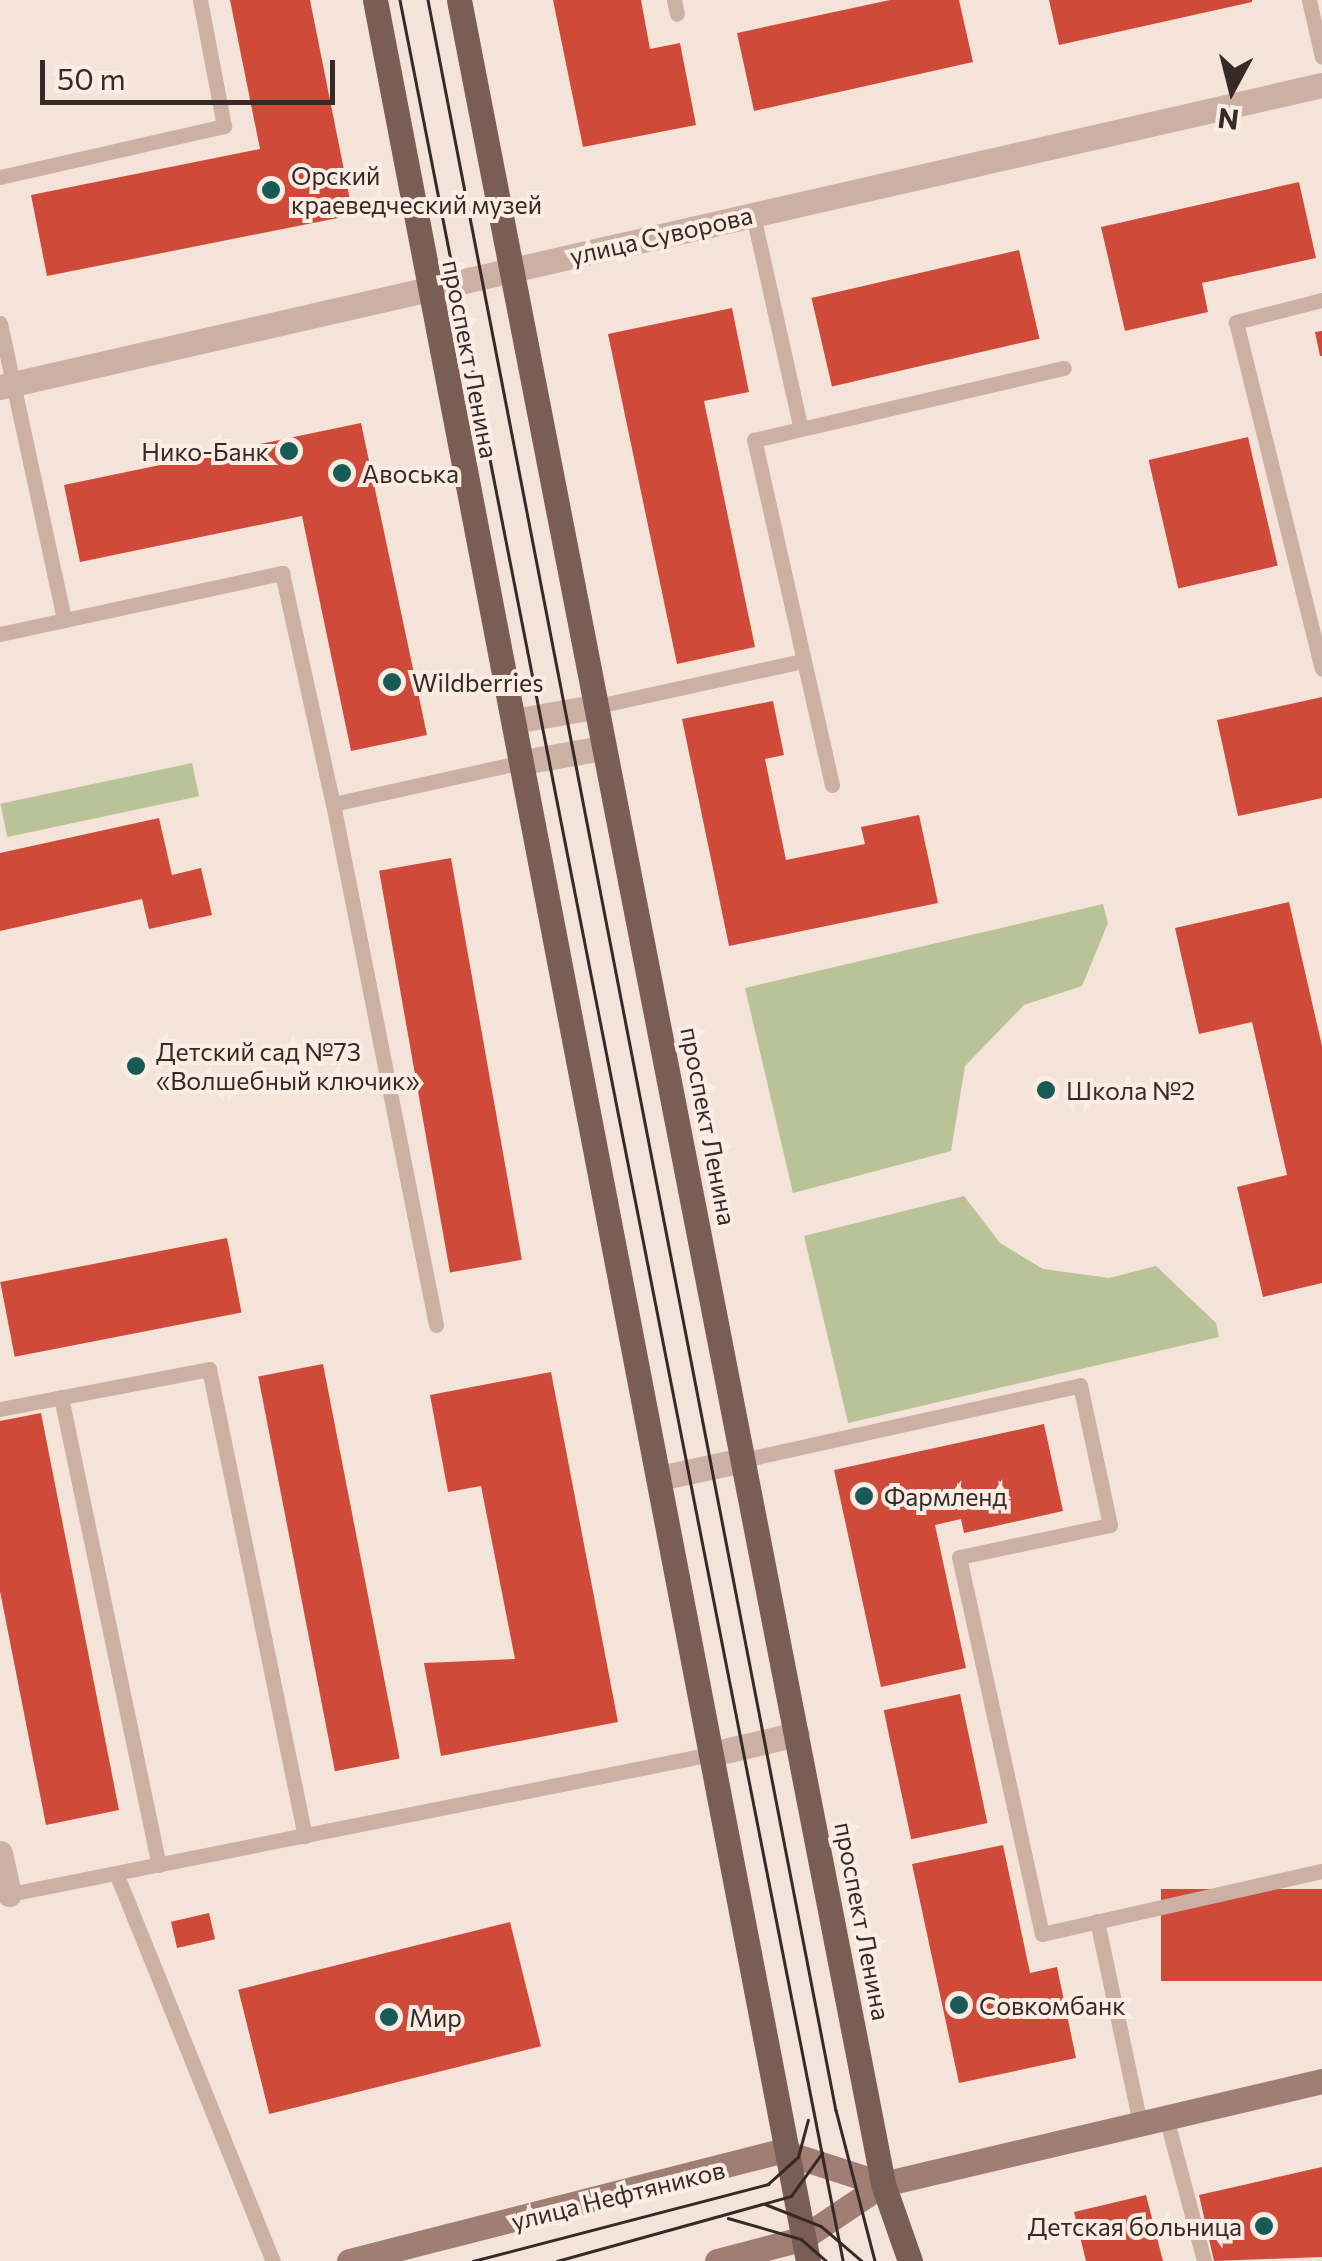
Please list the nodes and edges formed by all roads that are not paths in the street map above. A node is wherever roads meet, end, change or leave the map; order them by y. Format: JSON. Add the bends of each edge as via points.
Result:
{"nodes":[{"id":1,"x":200,"y":0,"type":"edge"},
{"id":2,"x":375,"y":0,"type":"edge"},
{"id":3,"x":460,"y":0,"type":"edge"},
{"id":4,"x":1310,"y":0,"type":"edge"},
{"id":5,"x":1322,"y":57,"type":"edge"},
{"id":6,"x":1322,"y":85,"type":"edge"},
{"id":7,"x":0,"y":178,"type":"edge"},
{"id":8,"x":753,"y":214,"type":"junction"},
{"id":9,"x":511,"y":271,"type":"junction"},
{"id":10,"x":426,"y":292,"type":"junction"},
{"id":11,"x":1322,"y":300,"type":"edge"},
{"id":12,"x":0,"y":323,"type":"edge"},
{"id":13,"x":1064,"y":368,"type":"dead end"},
{"id":14,"x":8,"y":385,"type":"edge"},
{"id":15,"x":801,"y":429,"type":"junction"},
{"id":16,"x":64,"y":620,"type":"junction"},
{"id":17,"x":0,"y":634,"type":"edge"},
{"id":18,"x":804,"y":661,"type":"junction"},
{"id":19,"x":1322,"y":669,"type":"edge"},
{"id":20,"x":593,"y":707,"type":"junction"},
{"id":21,"x":514,"y":721,"type":"junction"},
{"id":22,"x":602,"y":748,"type":"junction"},
{"id":23,"x":523,"y":762,"type":"junction"},
{"id":24,"x":832,"y":785,"type":"dead end"},
{"id":25,"x":333,"y":804,"type":"junction"},
{"id":26,"x":436,"y":1325,"type":"dead end"},
{"id":27,"x":61,"y":1397,"type":"junction"},
{"id":28,"x":0,"y":1409,"type":"edge"},
{"id":29,"x":743,"y":1460,"type":"junction"},
{"id":30,"x":659,"y":1478,"type":"junction"},
{"id":31,"x":796,"y":1734,"type":"junction"},
{"id":32,"x":712,"y":1754,"type":"junction"},
{"id":33,"x":304,"y":1836,"type":"junction"},
{"id":34,"x":0,"y":1853,"type":"edge"},
{"id":35,"x":159,"y":1865,"type":"junction"},
{"id":36,"x":1322,"y":1872,"type":"edge"},
{"id":37,"x":116,"y":1874,"type":"junction"},
{"id":38,"x":5,"y":1895,"type":"edge"},
{"id":39,"x":1097,"y":1921,"type":"junction"},
{"id":40,"x":1322,"y":2080,"type":"edge"},
{"id":41,"x":1166,"y":2118,"type":"junction"},
{"id":42,"x":1140,"y":2124,"type":"junction"},
{"id":43,"x":780,"y":2151,"type":"junction"},
{"id":44,"x":883,"y":2184,"type":"junction"},
{"id":45,"x":804,"y":2250,"type":"edge"},
{"id":46,"x":273,"y":2261,"type":"edge"},
{"id":47,"x":350,"y":2261,"type":"edge"},
{"id":48,"x":717,"y":2261,"type":"edge"},
{"id":49,"x":910,"y":2261,"type":"edge"},
{"id":50,"x":1204,"y":2261,"type":"edge"}],
"edges":[{"from":1,"to":7,"type":"lane","via":[[224,126]]},
{"from":2,"to":10,"type":"main road","name":"проспект Ленина"},
{"from":3,"to":9,"type":"main road","name":"проспект Ленина"},
{"from":4,"to":5,"type":"lane"},
{"from":6,"to":8,"type":"street","name":"улица Суворова"},
{"from":8,"to":9,"type":"street","name":"улица Суворова"},
{"from":8,"to":15,"type":"lane"},
{"from":9,"to":10,"type":"street","name":"улица Суворова"},
{"from":9,"to":20,"type":"main road","name":"проспект Ленина"},
{"from":10,"to":14,"type":"street","name":"улица Суворова"},
{"from":10,"to":21,"type":"main road","name":"проспект Ленина"},
{"from":11,"to":19,"type":"lane","via":[[1236,322]]},
{"from":12,"to":14,"type":"lane"},
{"from":13,"to":15,"type":"lane"},
{"from":14,"to":16,"type":"lane"},
{"from":15,"to":18,"type":"lane","via":[[754,440]]},
{"from":16,"to":17,"type":"lane"},
{"from":16,"to":25,"type":"lane","via":[[282,573]]},
{"from":18,"to":20,"type":"lane"},
{"from":18,"to":24,"type":"lane"},
{"from":20,"to":21,"type":"street"},
{"from":20,"to":22,"type":"main road","name":"проспект Ленина"},
{"from":21,"to":23,"type":"main road","name":"проспект Ленина"},
{"from":22,"to":23,"type":"street"},
{"from":22,"to":29,"type":"main road","name":"проспект Ленина"},
{"from":23,"to":25,"type":"lane"},
{"from":23,"to":30,"type":"main road","name":"проспект Ленина"},
{"from":25,"to":26,"type":"lane"},
{"from":27,"to":28,"type":"lane"},
{"from":27,"to":33,"type":"lane","via":[[209,1369]]},
{"from":27,"to":35,"type":"lane"},
{"from":29,"to":30,"type":"street"},
{"from":29,"to":31,"type":"main road","name":"проспект Ленина"},
{"from":29,"to":39,"type":"lane","via":[[1080,1384],[1110,1525],[959,1558],[1042,1934]]},
{"from":30,"to":32,"type":"main road","name":"проспект Ленина"},
{"from":31,"to":32,"type":"street"},
{"from":31,"to":44,"type":"main road","name":"проспект Ленина"},
{"from":32,"to":33,"type":"lane"},
{"from":32,"to":43,"type":"main road","name":"проспект Ленина"},
{"from":33,"to":35,"type":"lane"},
{"from":34,"to":38,"type":"street"},
{"from":35,"to":37,"type":"lane"},
{"from":36,"to":39,"type":"lane"},
{"from":37,"to":38,"type":"lane"},
{"from":37,"to":46,"type":"lane"},
{"from":39,"to":42,"type":"lane"},
{"from":40,"to":41,"type":"main road"},
{"from":41,"to":42,"type":"main road"},
{"from":41,"to":50,"type":"lane"},
{"from":42,"to":44,"type":"main road"},
{"from":43,"to":44,"type":"main road"},
{"from":43,"to":45,"type":"main road","name":"проспект Ленина"},
{"from":43,"to":47,"type":"main road","name":"улица Нефтяников"},
{"from":44,"to":45,"type":"main road"},
{"from":44,"to":49,"type":"main road","name":"проспект Ленина"},
{"from":45,"to":48,"type":"main road"}]}
